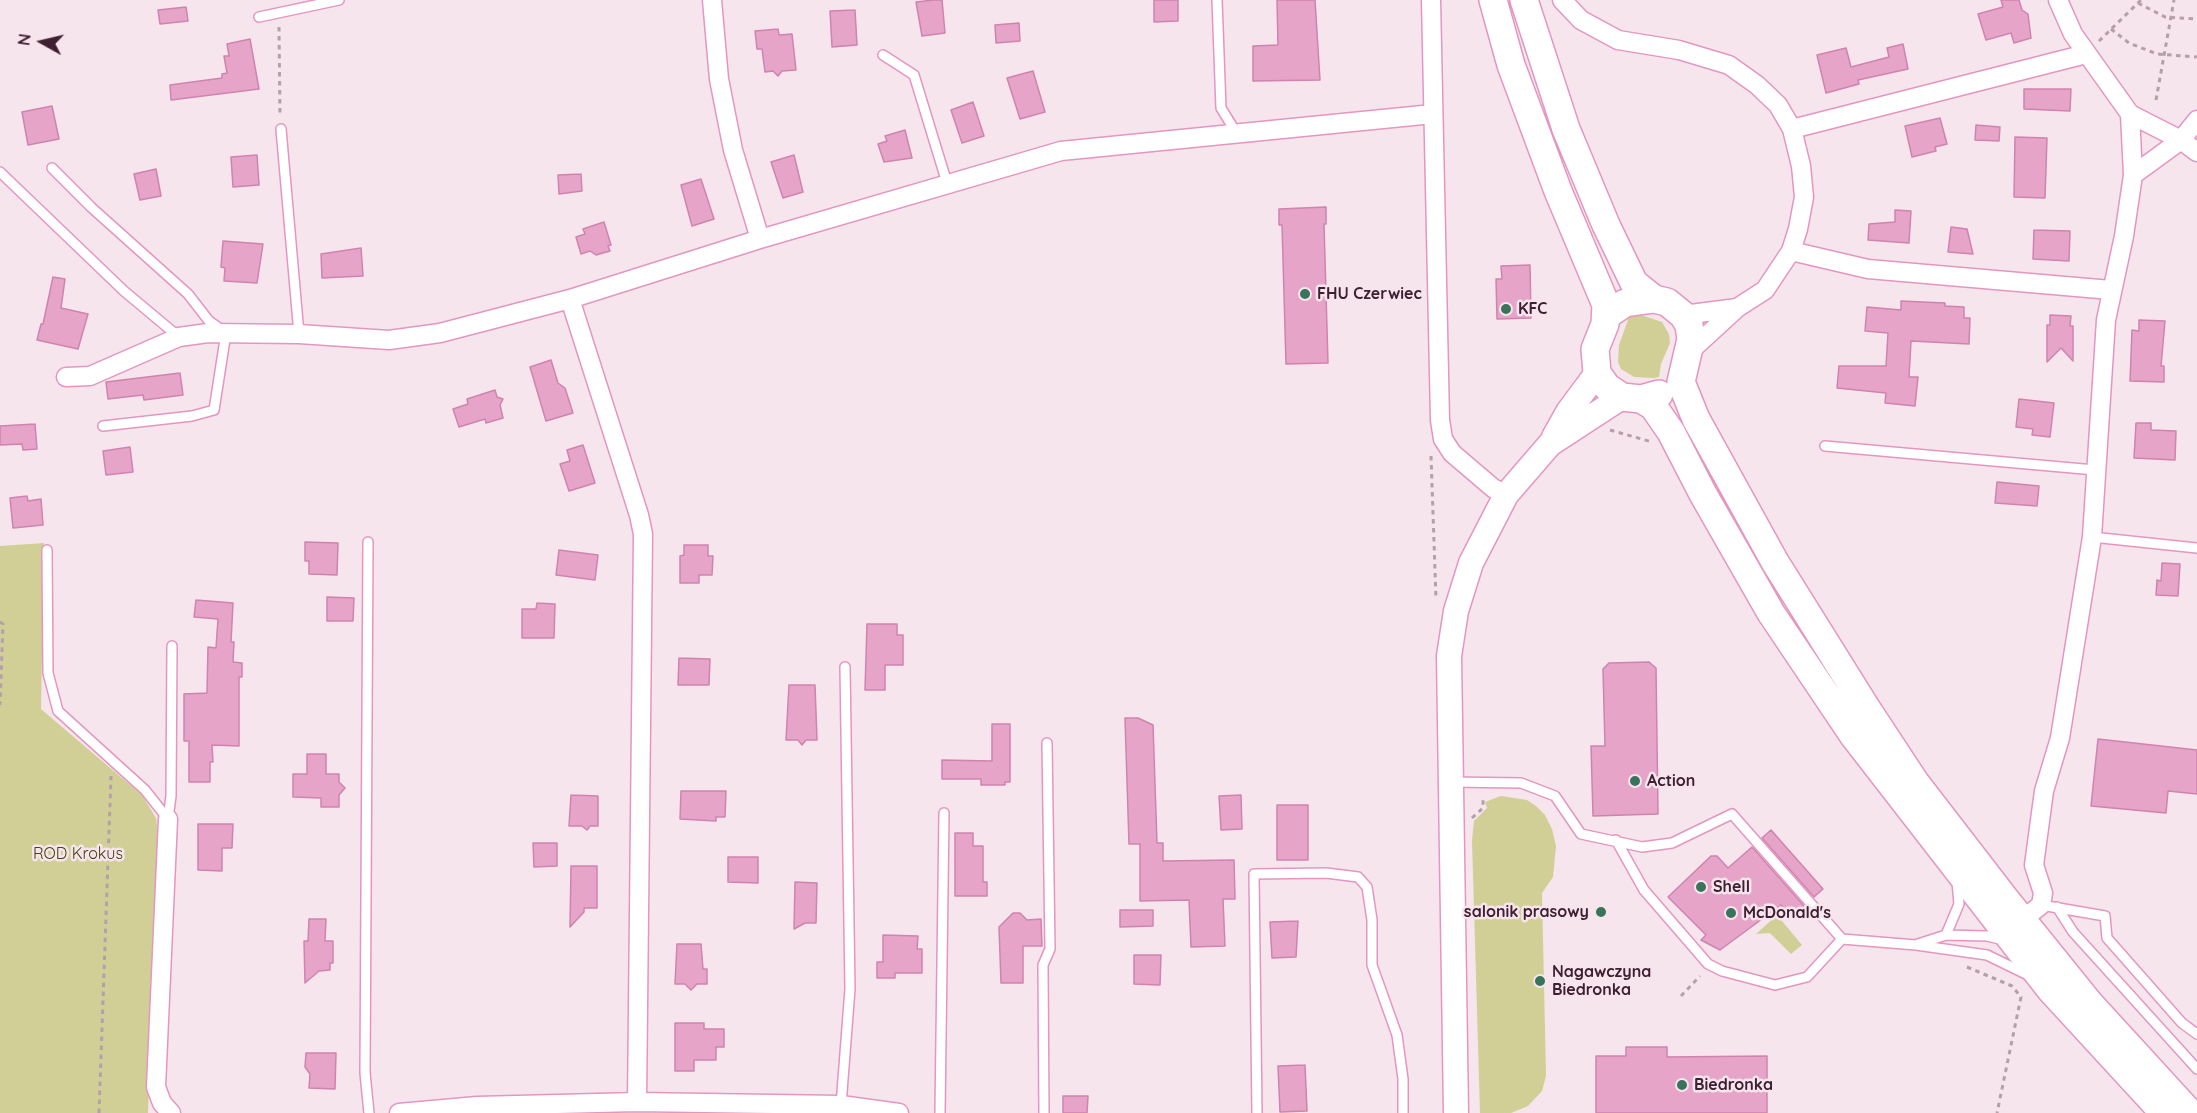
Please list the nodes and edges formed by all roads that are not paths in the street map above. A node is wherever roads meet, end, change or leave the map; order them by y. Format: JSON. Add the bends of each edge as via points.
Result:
{"nodes":[{"id":1,"x":339,"y":0,"type":"edge"},
{"id":2,"x":712,"y":0,"type":"edge"},
{"id":3,"x":1217,"y":0,"type":"edge"},
{"id":4,"x":1431,"y":0,"type":"edge"},
{"id":5,"x":1493,"y":0,"type":"edge"},
{"id":6,"x":1524,"y":0,"type":"edge"},
{"id":7,"x":1562,"y":0,"type":"edge"},
{"id":8,"x":2058,"y":0,"type":"edge"},
{"id":9,"x":259,"y":17,"type":"dead end"},
{"id":10,"x":2091,"y":49,"type":"junction"},
{"id":11,"x":883,"y":55,"type":"dead end"},
{"id":12,"x":1433,"y":114,"type":"junction"},
{"id":13,"x":2130,"y":114,"type":"junction"},
{"id":14,"x":2197,"y":120,"type":"edge"},
{"id":15,"x":281,"y":129,"type":"road end"},
{"id":16,"x":1792,"y":129,"type":"junction"},
{"id":17,"x":1237,"y":134,"type":"junction"},
{"id":18,"x":2181,"y":140,"type":"junction"},
{"id":19,"x":2197,"y":152,"type":"edge"},
{"id":20,"x":52,"y":168,"type":"dead end"},
{"id":21,"x":0,"y":172,"type":"edge"},
{"id":22,"x":2133,"y":175,"type":"junction"},
{"id":23,"x":947,"y":183,"type":"junction"},
{"id":24,"x":760,"y":239,"type":"junction"},
{"id":25,"x":1791,"y":251,"type":"junction"},
{"id":26,"x":2111,"y":290,"type":"junction"},
{"id":27,"x":1654,"y":298,"type":"junction"},
{"id":28,"x":570,"y":299,"type":"junction"},
{"id":29,"x":1737,"y":308,"type":"junction"},
{"id":30,"x":1607,"y":315,"type":"junction"},
{"id":31,"x":1683,"y":315,"type":"junction"},
{"id":32,"x":226,"y":333,"type":"junction"},
{"id":33,"x":299,"y":334,"type":"junction"},
{"id":34,"x":179,"y":337,"type":"junction"},
{"id":35,"x":1689,"y":352,"type":"junction"},
{"id":36,"x":1597,"y":373,"type":"junction"},
{"id":37,"x":66,"y":376,"type":"dead end"},
{"id":38,"x":1681,"y":382,"type":"junction"},
{"id":39,"x":1632,"y":398,"type":"junction"},
{"id":40,"x":103,"y":426,"type":"dead end"},
{"id":41,"x":1550,"y":444,"type":"junction"},
{"id":42,"x":1824,"y":446,"type":"dead end"},
{"id":43,"x":2095,"y":470,"type":"junction"},
{"id":44,"x":1506,"y":495,"type":"junction"},
{"id":45,"x":2092,"y":537,"type":"junction"},
{"id":46,"x":368,"y":542,"type":"dead end"},
{"id":47,"x":2197,"y":548,"type":"edge"},
{"id":48,"x":47,"y":550,"type":"dead end"},
{"id":49,"x":172,"y":646,"type":"dead end"},
{"id":50,"x":845,"y":667,"type":"dead end"},
{"id":51,"x":1047,"y":743,"type":"dead end"},
{"id":52,"x":1450,"y":782,"type":"junction"},
{"id":53,"x":944,"y":813,"type":"dead end"},
{"id":54,"x":168,"y":819,"type":"junction"},
{"id":55,"x":1616,"y":840,"type":"junction"},
{"id":56,"x":1953,"y":865,"type":"junction"},
{"id":57,"x":2027,"y":920,"type":"junction"},
{"id":58,"x":1946,"y":935,"type":"junction"},
{"id":59,"x":1842,"y":939,"type":"junction"},
{"id":60,"x":1916,"y":945,"type":"junction"},
{"id":61,"x":2050,"y":988,"type":"junction"},
{"id":62,"x":2197,"y":1034,"type":"edge"},
{"id":63,"x":2197,"y":1069,"type":"edge"},
{"id":64,"x":637,"y":1102,"type":"junction"},
{"id":65,"x":847,"y":1108,"type":"edge"},
{"id":66,"x":171,"y":1113,"type":"edge"},
{"id":67,"x":369,"y":1113,"type":"edge"},
{"id":68,"x":399,"y":1113,"type":"edge"},
{"id":69,"x":899,"y":1113,"type":"edge"},
{"id":70,"x":940,"y":1113,"type":"edge"},
{"id":71,"x":1044,"y":1113,"type":"edge"},
{"id":72,"x":1257,"y":1113,"type":"edge"},
{"id":73,"x":1403,"y":1113,"type":"edge"},
{"id":74,"x":1456,"y":1113,"type":"edge"},
{"id":75,"x":2164,"y":1113,"type":"edge"},
{"id":76,"x":2190,"y":1113,"type":"edge"}],
"edges":[{"from":1,"to":9,"type":"lane"},
{"from":2,"to":24,"type":"street","via":[[719,80],[733,150]]},
{"from":3,"to":17,"type":"lane","via":[[1221,108]]},
{"from":4,"to":12,"type":"street"},
{"from":5,"to":30,"type":"main road","via":[[1511,65]]},
{"from":6,"to":27,"type":"main road","via":[[1566,129],[1606,225],[1634,283]]},
{"from":7,"to":16,"type":"street","via":[[1581,20],[1618,40],[1679,50],[1729,65],[1778,105]]},
{"from":8,"to":10,"type":"street","via":[[2073,34]]},
{"from":10,"to":13,"type":"street"},
{"from":10,"to":16,"type":"street"},
{"from":11,"to":23,"type":"lane","via":[[914,75]]},
{"from":12,"to":17,"type":"street"},
{"from":12,"to":44,"type":"street","via":[[1443,439],[1464,464]]},
{"from":13,"to":18,"type":"street"},
{"from":13,"to":22,"type":"street"},
{"from":14,"to":18,"type":"street"},
{"from":15,"to":33,"type":"lane"},
{"from":16,"to":25,"type":"street","via":[[1804,197]]},
{"from":17,"to":23,"type":"street","via":[[1061,151]]},
{"from":18,"to":19,"type":"street"},
{"from":18,"to":22,"type":"street"},
{"from":20,"to":32,"type":"lane"},
{"from":21,"to":34,"type":"lane","via":[[124,291]]},
{"from":22,"to":26,"type":"street"},
{"from":23,"to":24,"type":"street"},
{"from":24,"to":28,"type":"street"},
{"from":25,"to":26,"type":"street","via":[[1868,269]]},
{"from":25,"to":29,"type":"street","via":[[1765,290]]},
{"from":26,"to":43,"type":"street"},
{"from":27,"to":30,"type":"main road","via":[[1625,303]]},
{"from":27,"to":31,"type":"main road","via":[[1667,302]]},
{"from":28,"to":33,"type":"street","via":[[440,333],[388,340]]},
{"from":28,"to":64,"type":"street","via":[[643,534]]},
{"from":29,"to":31,"type":"street"},
{"from":29,"to":35,"type":"street"},
{"from":30,"to":36,"type":"main road","via":[[1594,348]]},
{"from":31,"to":35,"type":"main road","via":[[1689,325]]},
{"from":32,"to":33,"type":"street"},
{"from":32,"to":34,"type":"street"},
{"from":32,"to":40,"type":"lane","via":[[213,410]]},
{"from":34,"to":37,"type":"street","via":[[90,376]]},
{"from":35,"to":38,"type":"main road"},
{"from":36,"to":39,"type":"main road","via":[[1607,387]]},
{"from":36,"to":41,"type":"street"},
{"from":38,"to":39,"type":"main road","via":[[1665,392]]},
{"from":38,"to":57,"type":"main road","via":[[1736,495],[1865,706],[1915,782]]},
{"from":39,"to":41,"type":"street"},
{"from":39,"to":56,"type":"main road","via":[[1653,406],[1671,432],[1748,574],[1808,669],[1853,735]]},
{"from":41,"to":44,"type":"street"},
{"from":42,"to":43,"type":"lane"},
{"from":43,"to":45,"type":"street"},
{"from":44,"to":52,"type":"street","via":[[1471,563],[1456,611],[1449,656]]},
{"from":45,"to":47,"type":"lane"},
{"from":45,"to":57,"type":"street","via":[[2060,738],[2043,802],[2034,865],[2043,893]]},
{"from":46,"to":67,"type":"lane","via":[[365,1073]]},
{"from":48,"to":54,"type":"lane","via":[[48,673],[58,711],[145,790]]},
{"from":49,"to":54,"type":"lane"},
{"from":50,"to":65,"type":"lane","via":[[850,989]]},
{"from":51,"to":71,"type":"lane","via":[[1050,949],[1043,965]]},
{"from":52,"to":55,"type":"lane","via":[[1521,783],[1555,796],[1581,834]]},
{"from":52,"to":74,"type":"street"},
{"from":53,"to":70,"type":"lane"},
{"from":54,"to":66,"type":"street","via":[[156,1087]]},
{"from":55,"to":59,"type":"lane","via":[[1642,847],[1672,843],[1732,814]]},
{"from":55,"to":59,"type":"lane","via":[[1644,890],[1708,964],[1775,985],[1808,977]]},
{"from":56,"to":57,"type":"main road"},
{"from":56,"to":58,"type":"lane","via":[[1959,904]]},
{"from":57,"to":58,"type":"lane","via":[[1987,936]]},
{"from":57,"to":61,"type":"main road"},
{"from":57,"to":62,"type":"lane","via":[[2106,916],[2107,938],[2182,1023]]},
{"from":57,"to":63,"type":"lane","via":[[2073,932]]},
{"from":57,"to":76,"type":"main road","via":[[2090,1004]]},
{"from":58,"to":60,"type":"lane"},
{"from":59,"to":60,"type":"lane"},
{"from":60,"to":61,"type":"lane","via":[[1987,955]]},
{"from":61,"to":75,"type":"main road"},
{"from":64,"to":65,"type":"street"},
{"from":64,"to":68,"type":"street","via":[[477,1106]]},
{"from":65,"to":69,"type":"street"},
{"from":72,"to":73,"type":"lane","via":[[1254,874],[1326,873],[1358,877],[1367,887],[1372,965],[1397,1035]]}]}
